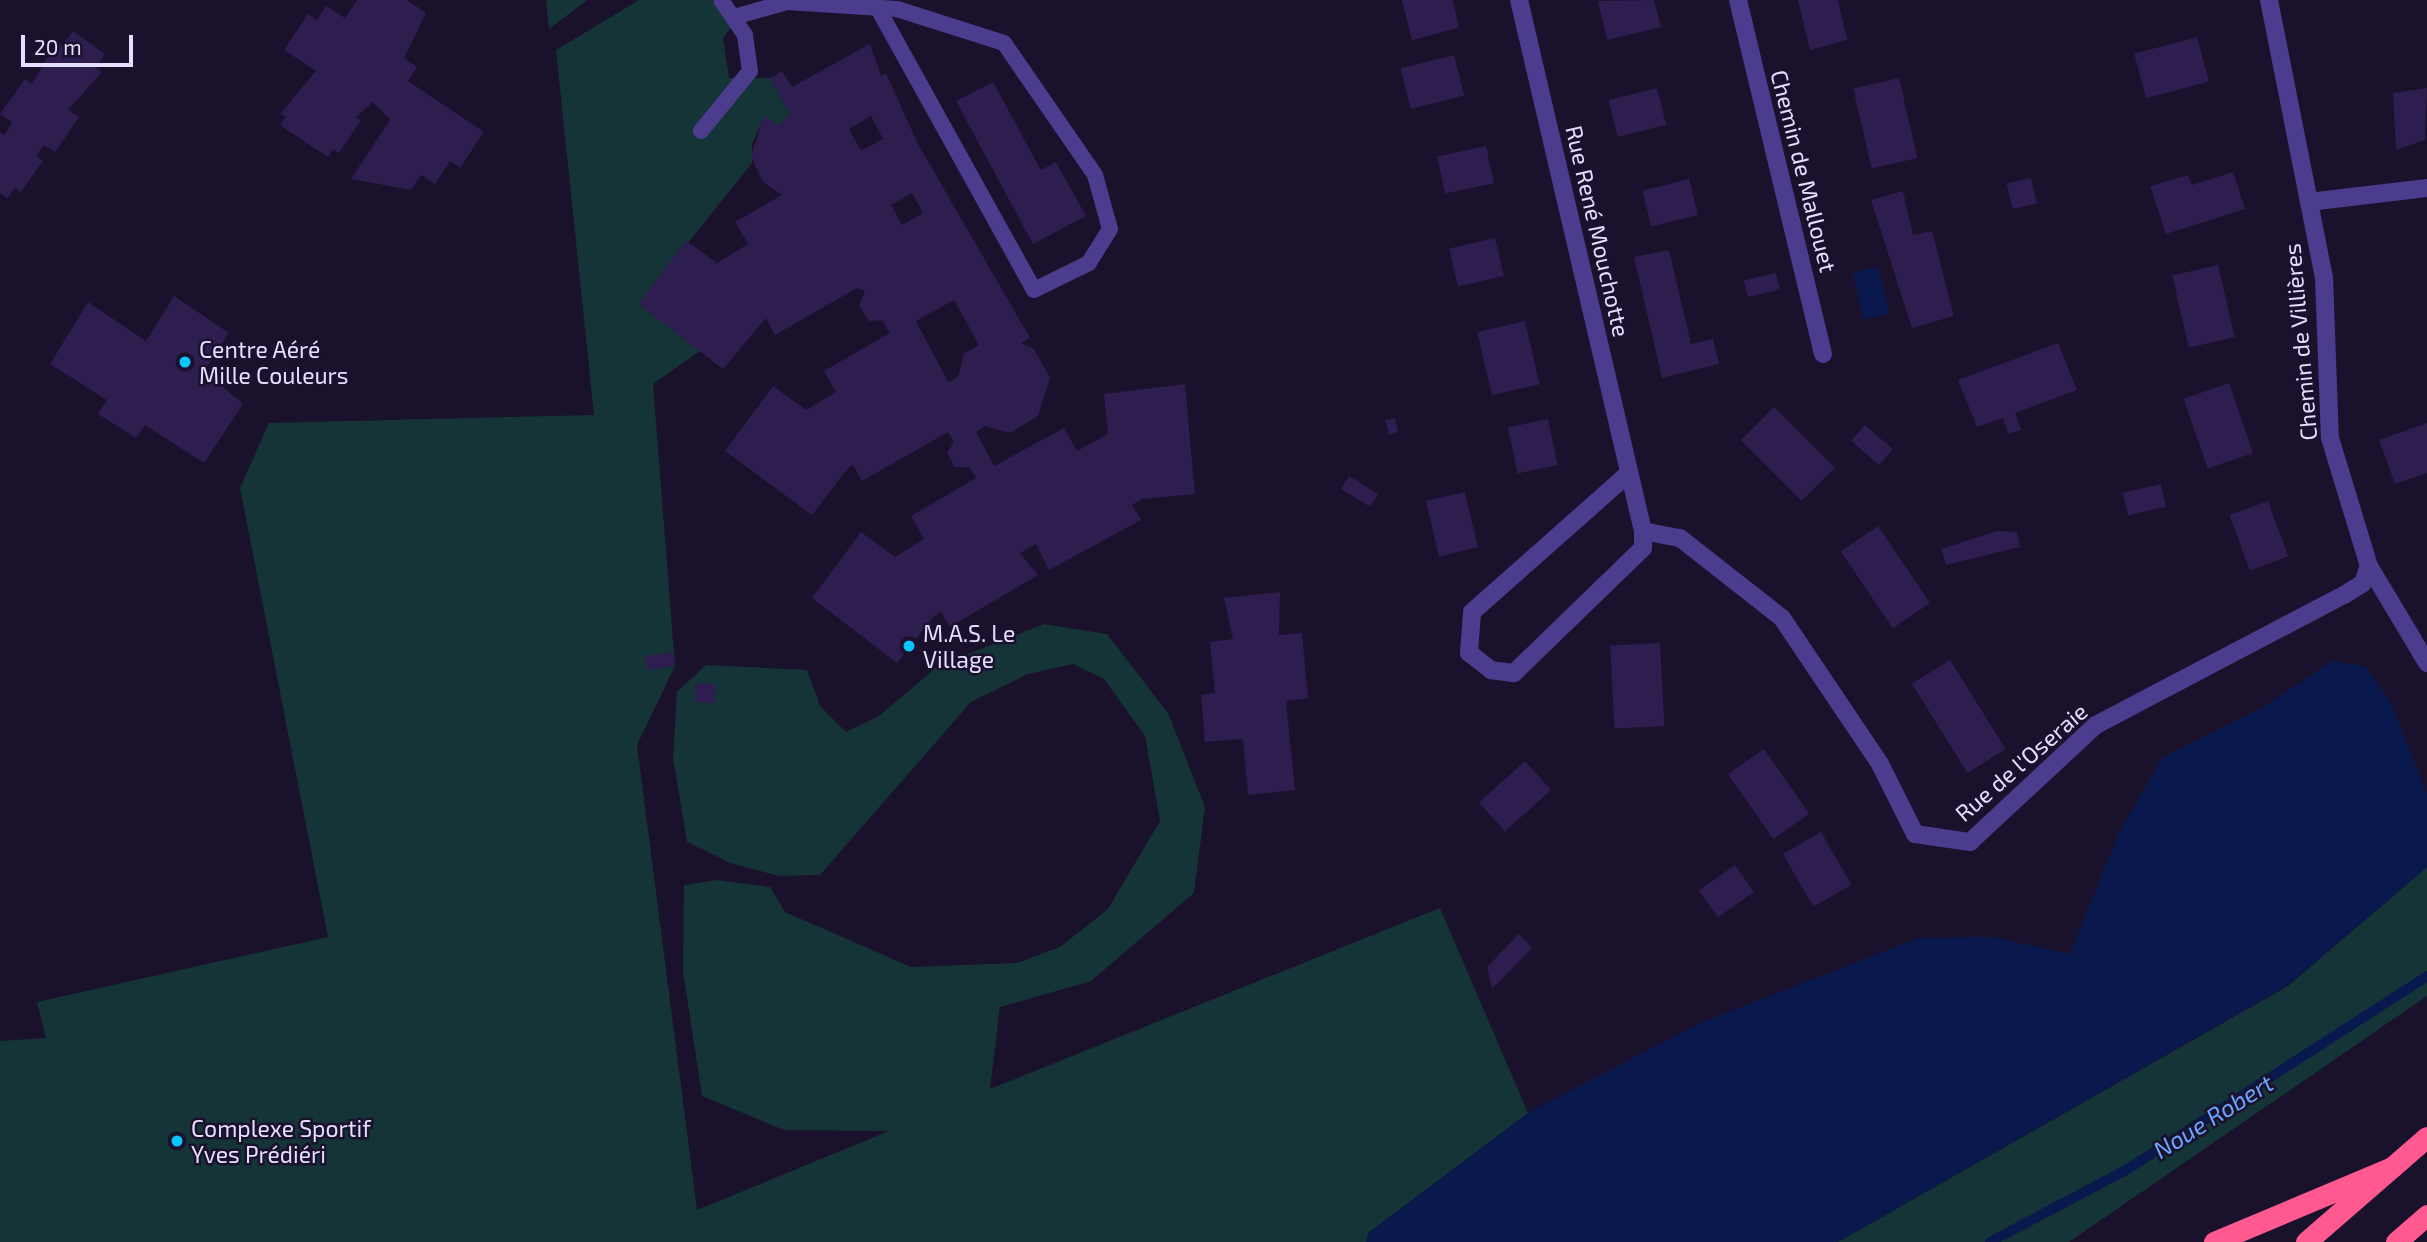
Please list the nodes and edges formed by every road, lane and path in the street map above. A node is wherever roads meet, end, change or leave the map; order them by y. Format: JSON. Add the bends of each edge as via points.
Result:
{"nodes":[{"id":1,"x":721,"y":0,"type":"edge"},
{"id":2,"x":1519,"y":0,"type":"edge"},
{"id":3,"x":1738,"y":0,"type":"edge"},
{"id":4,"x":2269,"y":0,"type":"edge"},
{"id":5,"x":878,"y":8,"type":"junction"},
{"id":6,"x":734,"y":17,"type":"junction"},
{"id":7,"x":701,"y":131,"type":"dead end"},
{"id":8,"x":2427,"y":188,"type":"edge"},
{"id":9,"x":2309,"y":202,"type":"junction"},
{"id":10,"x":1823,"y":354,"type":"dead end"},
{"id":11,"x":1629,"y":472,"type":"junction"},
{"id":12,"x":1643,"y":531,"type":"junction"},
{"id":13,"x":2369,"y":566,"type":"junction"},
{"id":14,"x":2427,"y":663,"type":"edge"},
{"id":15,"x":2427,"y":1137,"type":"edge"},
{"id":16,"x":2392,"y":1167,"type":"junction"},
{"id":17,"x":2427,"y":1215,"type":"edge"},
{"id":18,"x":2214,"y":1242,"type":"edge"},
{"id":19,"x":2306,"y":1242,"type":"edge"},
{"id":20,"x":2396,"y":1242,"type":"edge"}],
"edges":[{"from":1,"to":6,"type":"lane"},
{"from":2,"to":11,"type":"street","name":"Rue René Mouchotte"},
{"from":3,"to":10,"type":"street","name":"Chemin de Mallouet"},
{"from":4,"to":9,"type":"street","name":"Chemin de Villières"},
{"from":5,"to":5,"type":"lane","via":[[1004,43],[1095,176],[1110,229],[1089,263],[1034,290]]},
{"from":5,"to":6,"type":"lane","via":[[787,2]]},
{"from":6,"to":7,"type":"lane","via":[[746,35],[750,71]]},
{"from":8,"to":9,"type":"street"},
{"from":9,"to":13,"type":"street","name":"Chemin de Villières","via":[[2324,277],[2330,438]]},
{"from":11,"to":12,"type":"street","name":"Rue René Mouchotte"},
{"from":11,"to":12,"type":"street","via":[[1472,612],[1469,653],[1491,670],[1514,673],[1643,548]]},
{"from":12,"to":13,"type":"street","name":"Rue de l'Oseraie","via":[[1680,538],[1782,618],[1880,764],[1915,834],[1970,842],[2096,724],[2344,595],[2362,583]]},
{"from":13,"to":14,"type":"street","name":"Chemin de Villières"},
{"from":15,"to":16,"type":"highway"},
{"from":16,"to":18,"type":"highway"},
{"from":16,"to":19,"type":"highway"},
{"from":17,"to":20,"type":"highway"}]}
